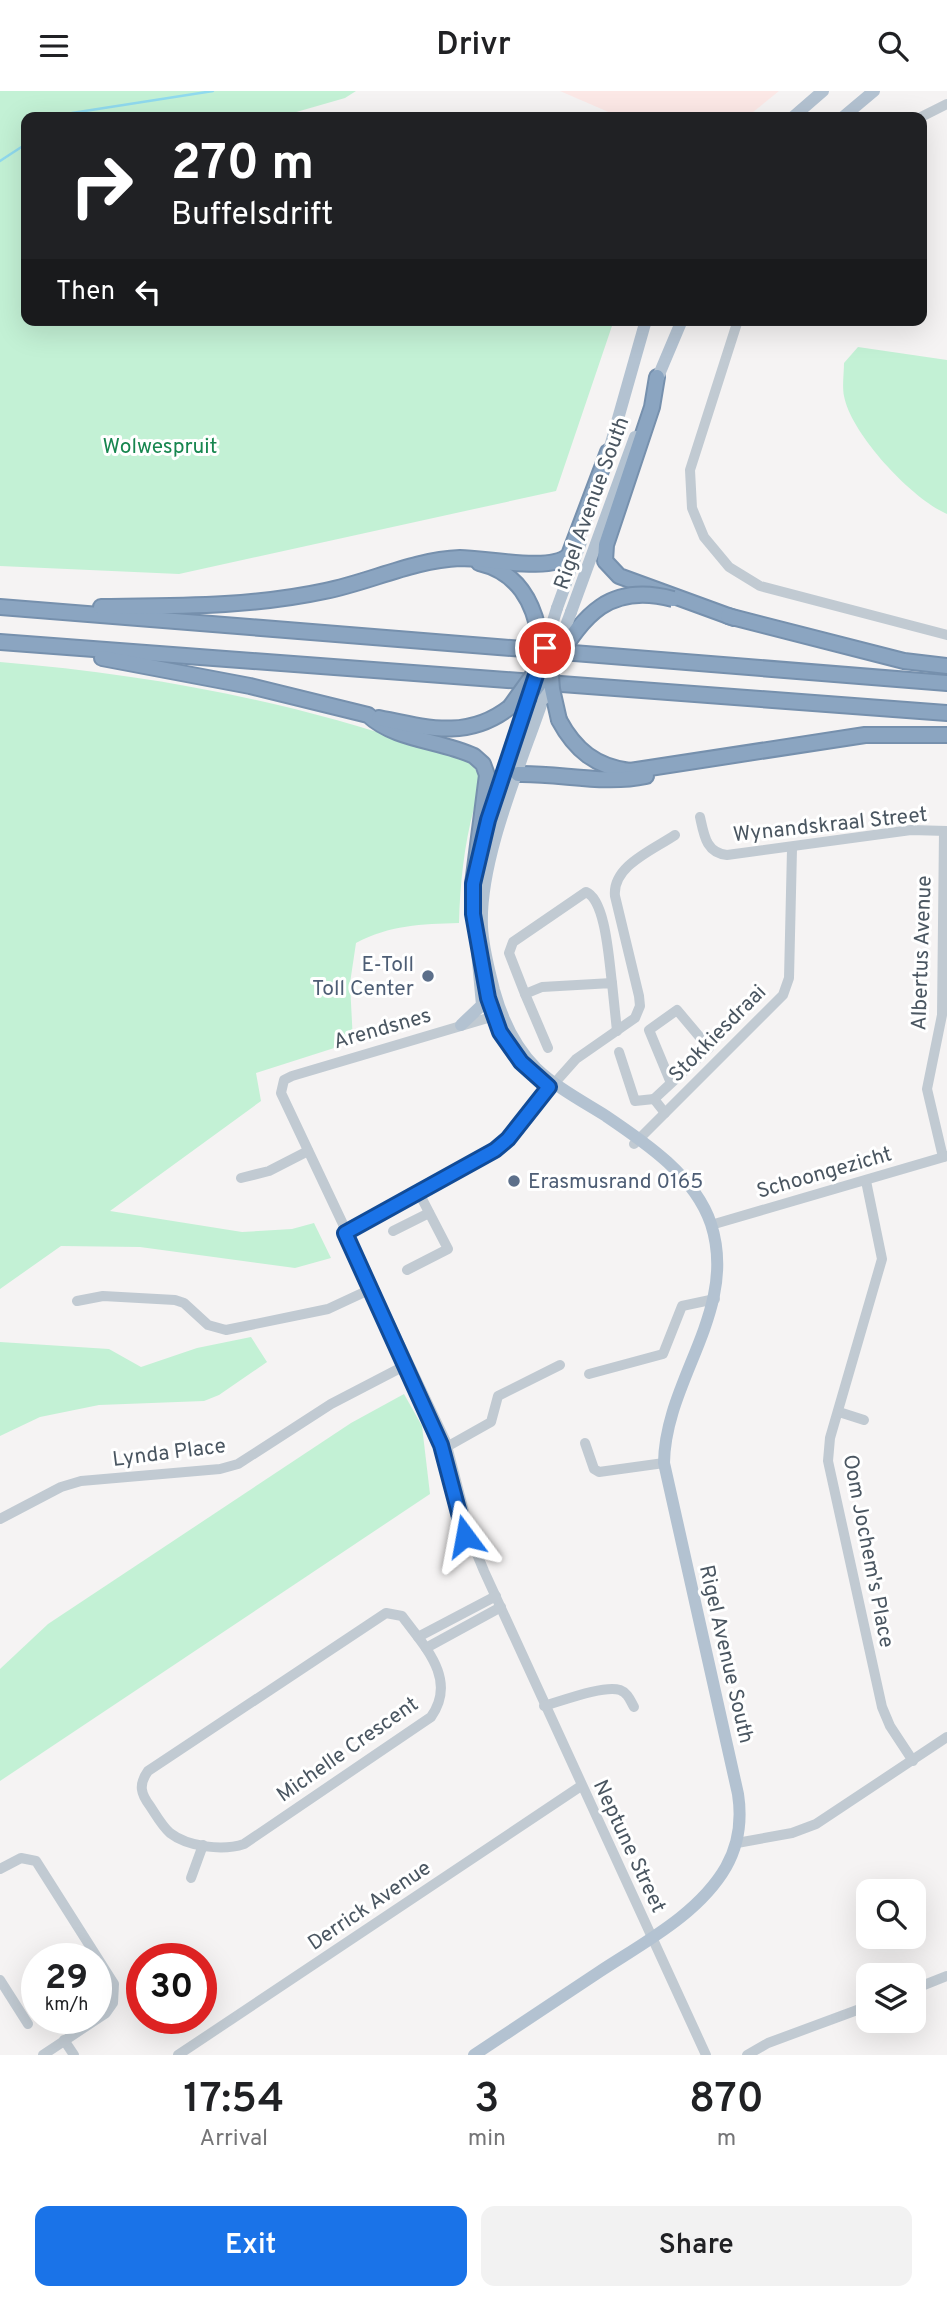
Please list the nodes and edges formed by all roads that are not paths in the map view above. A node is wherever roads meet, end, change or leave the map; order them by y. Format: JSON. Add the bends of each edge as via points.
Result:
{"nodes":[{"id":1,"x":823,"y":91,"type":"edge"},
{"id":2,"x":874,"y":91,"type":"edge"},
{"id":3,"x":947,"y":104,"type":"edge"},
{"id":4,"x":799,"y":112,"type":"edge"},
{"id":5,"x":849,"y":112,"type":"edge"},
{"id":6,"x":927,"y":114,"type":"edge"},
{"id":7,"x":644,"y":326,"type":"edge"},
{"id":8,"x":679,"y":326,"type":"edge"},
{"id":9,"x":736,"y":326,"type":"edge"},
{"id":10,"x":657,"y":377,"type":"junction"},
{"id":11,"x":608,"y":452,"type":"junction"},
{"id":12,"x":401,"y":570,"type":"junction"},
{"id":13,"x":0,"y":607,"type":"edge"},
{"id":14,"x":15,"y":609,"type":"junction"},
{"id":15,"x":734,"y":618,"type":"junction"},
{"id":16,"x":947,"y":635,"type":"edge"},
{"id":17,"x":550,"y":637,"type":"junction"},
{"id":18,"x":0,"y":642,"type":"edge"},
{"id":19,"x":20,"y":644,"type":"junction"},
{"id":20,"x":947,"y":666,"type":"edge"},
{"id":21,"x":543,"y":674,"type":"junction"},
{"id":22,"x":947,"y":683,"type":"edge"},
{"id":23,"x":536,"y":698,"type":"junction"},
{"id":24,"x":947,"y":713,"type":"edge"},
{"id":25,"x":368,"y":715,"type":"junction"},
{"id":26,"x":947,"y":735,"type":"edge"},
{"id":27,"x":747,"y":753,"type":"junction"},
{"id":28,"x":518,"y":774,"type":"junction"},
{"id":29,"x":700,"y":817,"type":"dead end"},
{"id":30,"x":945,"y":831,"type":"edge"},
{"id":31,"x":675,"y":835,"type":"dead end"},
{"id":32,"x":792,"y":849,"type":"junction"},
{"id":33,"x":473,"y":884,"type":"junction"},
{"id":34,"x":477,"y":949,"type":"junction"},
{"id":35,"x":612,"y":983,"type":"junction"},
{"id":36,"x":525,"y":994,"type":"junction"},
{"id":37,"x":498,"y":1015,"type":"junction"},
{"id":38,"x":461,"y":1025,"type":"junction"},
{"id":39,"x":617,"y":1031,"type":"junction"},
{"id":40,"x":548,"y":1048,"type":"dead end"},
{"id":41,"x":619,"y":1052,"type":"dead end"},
{"id":42,"x":671,"y":1083,"type":"junction"},
{"id":43,"x":551,"y":1085,"type":"junction"},
{"id":44,"x":281,"y":1089,"type":"joint"},
{"id":45,"x":654,"y":1099,"type":"junction"},
{"id":46,"x":666,"y":1112,"type":"junction"},
{"id":47,"x":637,"y":1141,"type":"junction"},
{"id":48,"x":308,"y":1151,"type":"junction"},
{"id":49,"x":945,"y":1156,"type":"edge"},
{"id":50,"x":241,"y":1178,"type":"dead end"},
{"id":51,"x":866,"y":1181,"type":"junction"},
{"id":52,"x":419,"y":1193,"type":"junction"},
{"id":53,"x":429,"y":1213,"type":"junction"},
{"id":54,"x":711,"y":1225,"type":"junction"},
{"id":55,"x":393,"y":1231,"type":"dead end"},
{"id":56,"x":345,"y":1233,"type":"junction"},
{"id":57,"x":407,"y":1270,"type":"dead end"},
{"id":58,"x":371,"y":1289,"type":"junction"},
{"id":59,"x":715,"y":1299,"type":"junction"},
{"id":60,"x":77,"y":1301,"type":"dead end"},
{"id":61,"x":407,"y":1365,"type":"junction"},
{"id":62,"x":560,"y":1365,"type":"dead end"},
{"id":63,"x":589,"y":1374,"type":"dead end"},
{"id":64,"x":839,"y":1412,"type":"junction"},
{"id":65,"x":864,"y":1420,"type":"dead end"},
{"id":66,"x":585,"y":1443,"type":"dead end"},
{"id":67,"x":445,"y":1448,"type":"junction"},
{"id":68,"x":664,"y":1464,"type":"junction"},
{"id":69,"x":0,"y":1519,"type":"edge"},
{"id":70,"x":496,"y":1603,"type":"junction"},
{"id":71,"x":418,"y":1637,"type":"junction"},
{"id":72,"x":426,"y":1648,"type":"junction"},
{"id":73,"x":544,"y":1706,"type":"junction"},
{"id":74,"x":634,"y":1707,"type":"dead end"},
{"id":75,"x":947,"y":1738,"type":"edge"},
{"id":76,"x":914,"y":1761,"type":"junction"},
{"id":77,"x":581,"y":1786,"type":"junction"},
{"id":78,"x":737,"y":1843,"type":"junction"},
{"id":79,"x":203,"y":1845,"type":"junction"},
{"id":80,"x":0,"y":1869,"type":"edge"},
{"id":81,"x":191,"y":1878,"type":"dead end"},
{"id":82,"x":651,"y":1938,"type":"junction"},
{"id":83,"x":947,"y":1976,"type":"edge"},
{"id":84,"x":0,"y":1980,"type":"edge"},
{"id":85,"x":926,"y":1984,"type":"edge"},
{"id":86,"x":856,"y":2010,"type":"edge"},
{"id":87,"x":21,"y":2013,"type":"edge"},
{"id":88,"x":64,"y":2040,"type":"junction"},
{"id":89,"x":56,"y":2052,"type":"edge"},
{"id":90,"x":43,"y":2055,"type":"edge"},
{"id":91,"x":74,"y":2055,"type":"edge"},
{"id":92,"x":178,"y":2055,"type":"edge"},
{"id":93,"x":474,"y":2055,"type":"edge"},
{"id":94,"x":706,"y":2055,"type":"edge"},
{"id":95,"x":747,"y":2055,"type":"edge"}],
"edges":[{"from":1,"to":4,"type":"main road"},
{"from":2,"to":5,"type":"main road"},
{"from":3,"to":6,"type":"street"},
{"from":7,"to":11,"type":"main road","name":"Rigel Avenue South"},
{"from":8,"to":10,"type":"main road","name":"Rigel Avenue South"},
{"from":9,"to":16,"type":"street","via":[[690,470],[691,508],[704,537],[729,567],[760,586]]},
{"from":10,"to":15,"type":"highway","via":[[605,561],[619,576]]},
{"from":10,"to":17,"type":"main road","name":"Rigel Avenue South","bridge":true,"via":[[571,612]]},
{"from":11,"to":12,"type":"highway","via":[[569,555],[559,562],[537,565],[457,558]]},
{"from":11,"to":17,"type":"main road","name":"Rigel Avenue South","bridge":true},
{"from":12,"to":14,"type":"highway","via":[[327,591],[246,603]]},
{"from":12,"to":17,"type":"highway","via":[[469,563],[494,567],[518,584]]},
{"from":13,"to":14,"type":"highway"},
{"from":14,"to":22,"type":"highway"},
{"from":15,"to":20,"type":"highway","via":[[904,661]]},
{"from":15,"to":21,"type":"highway","bridge":true,"via":[[673,599],[635,594],[593,612]]},
{"from":17,"to":21,"type":"highway"},
{"from":17,"to":21,"type":"main road","name":"Rigel Avenue South","bridge":true},
{"from":17,"to":21,"type":"highway","bridge":true},
{"from":18,"to":19,"type":"highway"},
{"from":19,"to":24,"type":"highway"},
{"from":19,"to":25,"type":"highway","via":[[182,672]]},
{"from":21,"to":23,"type":"highway","bridge":true},
{"from":21,"to":25,"type":"highway","bridge":true,"via":[[510,707],[485,723],[450,731]]},
{"from":21,"to":27,"type":"highway","bridge":true,"via":[[559,720],[577,748],[615,769],[657,768]]},
{"from":23,"to":28,"type":"main road","name":"Rigel Avenue South","via":[[533,730]]},
{"from":23,"to":33,"type":"main road","name":"Rigel Avenue South","via":[[520,721],[504,768]]},
{"from":25,"to":33,"type":"highway","via":[[378,725],[467,753],[483,764],[487,786]]},
{"from":26,"to":27,"type":"highway","via":[[865,735]]},
{"from":27,"to":28,"type":"highway","via":[[627,781]]},
{"from":28,"to":37,"type":"main road","name":"Rigel Avenue South","via":[[490,855],[482,909],[485,953]]},
{"from":29,"to":32,"type":"street","name":"Wynandskraal Street","via":[[708,846],[717,853]]},
{"from":30,"to":32,"type":"street","name":"Wynandskraal Street","via":[[911,830]]},
{"from":30,"to":49,"type":"street","name":"Albertus Avenue","via":[[942,1015],[927,1089]]},
{"from":31,"to":39,"type":"street","via":[[621,871],[615,884],[640,1006],[635,1018]]},
{"from":32,"to":46,"type":"street","name":"Stokkiesdraai","via":[[786,988],[775,1006]]},
{"from":33,"to":34,"type":"main road","name":"Rigel Avenue South"},
{"from":34,"to":37,"type":"main road","name":"Rigel Avenue South"},
{"from":34,"to":38,"type":"main road","via":[[482,1005]]},
{"from":35,"to":36,"type":"street","via":[[542,987]]},
{"from":35,"to":36,"type":"street","via":[[604,926],[595,898],[586,892],[513,942],[509,953]]},
{"from":35,"to":39,"type":"street"},
{"from":36,"to":40,"type":"street"},
{"from":37,"to":38,"type":"street","name":"Arendsnes"},
{"from":37,"to":43,"type":"main road","name":"Rigel Avenue South","via":[[510,1049]]},
{"from":38,"to":44,"type":"street","name":"Arendsnes","via":[[292,1076],[284,1080]]},
{"from":39,"to":43,"type":"street","via":[[576,1059]]},
{"from":41,"to":45,"type":"street","via":[[635,1101]]},
{"from":42,"to":42,"type":"street","via":[[709,1048],[677,1010],[649,1030]]},
{"from":42,"to":45,"type":"street"},
{"from":43,"to":47,"type":"main road","name":"Rigel Avenue South"},
{"from":43,"to":52,"type":"street","via":[[495,1150]]},
{"from":44,"to":48,"type":"street","name":"Neptune Street"},
{"from":45,"to":46,"type":"street"},
{"from":46,"to":47,"type":"street","name":"Stokkiesdraai"},
{"from":47,"to":54,"type":"main road","name":"Rigel Avenue South","via":[[689,1185]]},
{"from":48,"to":50,"type":"street","via":[[269,1171]]},
{"from":48,"to":56,"type":"street","name":"Neptune Street"},
{"from":49,"to":51,"type":"street","name":"Schoongezicht"},
{"from":51,"to":54,"type":"street","name":"Schoongezicht"},
{"from":51,"to":64,"type":"street","name":"Oom Jochem's Place","via":[[882,1259]]},
{"from":52,"to":53,"type":"street"},
{"from":52,"to":56,"type":"street"},
{"from":53,"to":55,"type":"street"},
{"from":53,"to":57,"type":"street","via":[[448,1249]]},
{"from":54,"to":59,"type":"main road","name":"Rigel Avenue South","via":[[718,1268]]},
{"from":56,"to":58,"type":"street","name":"Neptune Street"},
{"from":58,"to":60,"type":"street","via":[[328,1309],[226,1330],[208,1325],[175,1300],[103,1296]]},
{"from":58,"to":61,"type":"street","name":"Neptune Street"},
{"from":59,"to":63,"type":"street","via":[[682,1306],[663,1355]]},
{"from":59,"to":68,"type":"main road","name":"Rigel Avenue South","via":[[671,1416]]},
{"from":61,"to":67,"type":"street","name":"Neptune Street"},
{"from":61,"to":69,"type":"street","name":"Lynda Place","via":[[331,1404],[238,1464],[81,1481]]},
{"from":62,"to":67,"type":"street","via":[[498,1396],[491,1422]]},
{"from":64,"to":65,"type":"street"},
{"from":64,"to":76,"type":"street","name":"Oom Jochem's Place","via":[[828,1452],[831,1479],[884,1714]]},
{"from":66,"to":68,"type":"street","via":[[599,1472]]},
{"from":67,"to":70,"type":"street","name":"Neptune Street","via":[[468,1535]]},
{"from":68,"to":78,"type":"main road","name":"Rigel Avenue South","via":[[738,1794]]},
{"from":70,"to":71,"type":"street"},
{"from":70,"to":72,"type":"street"},
{"from":70,"to":73,"type":"street","name":"Neptune Street"},
{"from":71,"to":72,"type":"street","name":"Michelle Crescent"},
{"from":71,"to":79,"type":"street","name":"Michelle Crescent","via":[[402,1616],[380,1615],[148,1772],[142,1793],[167,1831]]},
{"from":72,"to":79,"type":"street","name":"Michelle Crescent","via":[[442,1681],[435,1711],[426,1721],[244,1844],[225,1849]]},
{"from":73,"to":74,"type":"street","via":[[605,1689],[628,1695]]},
{"from":73,"to":77,"type":"street","name":"Neptune Street"},
{"from":75,"to":76,"type":"street"},
{"from":76,"to":78,"type":"street","via":[[816,1824]]},
{"from":77,"to":82,"type":"street","name":"Neptune Street"},
{"from":77,"to":92,"type":"street","name":"Derrick Avenue"},
{"from":78,"to":82,"type":"main road","name":"Rigel Avenue South","via":[[727,1866],[705,1894]]},
{"from":79,"to":81,"type":"street"},
{"from":80,"to":88,"type":"street","via":[[22,1858],[36,1861],[114,1984],[113,2003],[106,2013]]},
{"from":82,"to":93,"type":"main road","name":"Rigel Avenue South"},
{"from":82,"to":94,"type":"street","name":"Neptune Street"},
{"from":83,"to":85,"type":"street"},
{"from":84,"to":87,"type":"street"},
{"from":86,"to":95,"type":"street"},
{"from":88,"to":89,"type":"street"},
{"from":88,"to":91,"type":"street"},
{"from":89,"to":90,"type":"street"}]}
